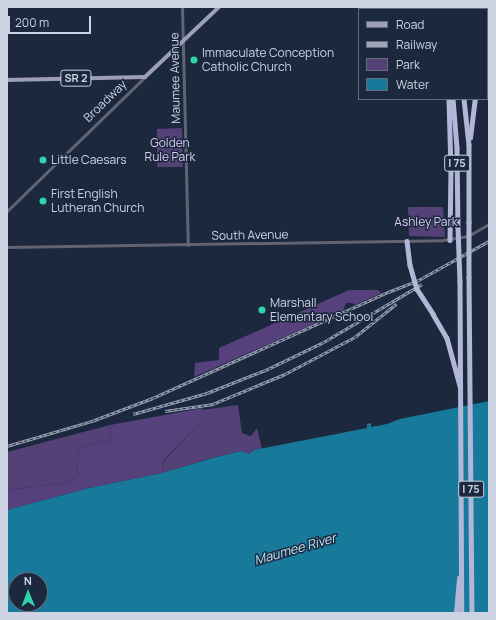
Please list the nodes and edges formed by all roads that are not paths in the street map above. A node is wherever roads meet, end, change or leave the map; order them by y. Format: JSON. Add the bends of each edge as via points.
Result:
{"nodes":[{"id":1,"x":182,"y":7,"type":"edge"},
{"id":2,"x":219,"y":7,"type":"edge"},
{"id":3,"x":183,"y":42,"type":"junction"},
{"id":4,"x":145,"y":77,"type":"junction"},
{"id":5,"x":7,"y":80,"type":"edge"},
{"id":6,"x":449,"y":100,"type":"edge"},
{"id":7,"x":453,"y":100,"type":"edge"},
{"id":8,"x":464,"y":100,"type":"edge"},
{"id":9,"x":475,"y":100,"type":"edge"},
{"id":10,"x":469,"y":145,"type":"junction"},
{"id":11,"x":7,"y":211,"type":"edge"},
{"id":12,"x":489,"y":224,"type":"edge"},
{"id":13,"x":450,"y":240,"type":"junction"},
{"id":14,"x":407,"y":241,"type":"junction"},
{"id":15,"x":188,"y":245,"type":"junction"},
{"id":16,"x":7,"y":247,"type":"edge"},
{"id":17,"x":462,"y":393,"type":"junction"},
{"id":18,"x":462,"y":541,"type":"junction"},
{"id":19,"x":456,"y":613,"type":"edge"},
{"id":20,"x":462,"y":613,"type":"edge"},
{"id":21,"x":472,"y":613,"type":"edge"}],
"edges":[{"from":1,"to":3,"type":"street","name":"Maumee Avenue"},
{"from":2,"to":3,"type":"main road","name":"Broadway"},
{"from":3,"to":4,"type":"main road","name":"Broadway"},
{"from":3,"to":15,"type":"street","name":"Maumee Avenue"},
{"from":4,"to":5,"type":"main road","number":"SR 2"},
{"from":4,"to":11,"type":"street","name":"Broadway"},
{"from":6,"to":13,"type":"highway"},
{"from":7,"to":17,"type":"highway","name":"I 75","number":"I 75","bridge":true,"via":[[457,148]]},
{"from":8,"to":10,"type":"highway","number":"I 75"},
{"from":9,"to":10,"type":"highway"},
{"from":10,"to":21,"type":"highway","number":"I 75","bridge":true},
{"from":12,"to":13,"type":"street","name":"South Avenue","via":[[468,236]]},
{"from":13,"to":14,"type":"street","name":"South Avenue"},
{"from":14,"to":15,"type":"street","name":"South Avenue"},
{"from":14,"to":17,"type":"highway","bridge":true,"via":[[417,289],[447,338]]},
{"from":15,"to":16,"type":"street","name":"South Avenue"},
{"from":17,"to":18,"type":"highway","name":"I 75","number":"I 75"},
{"from":18,"to":19,"type":"highway"},
{"from":18,"to":20,"type":"highway","name":"I 75","number":"I 75"}]}
